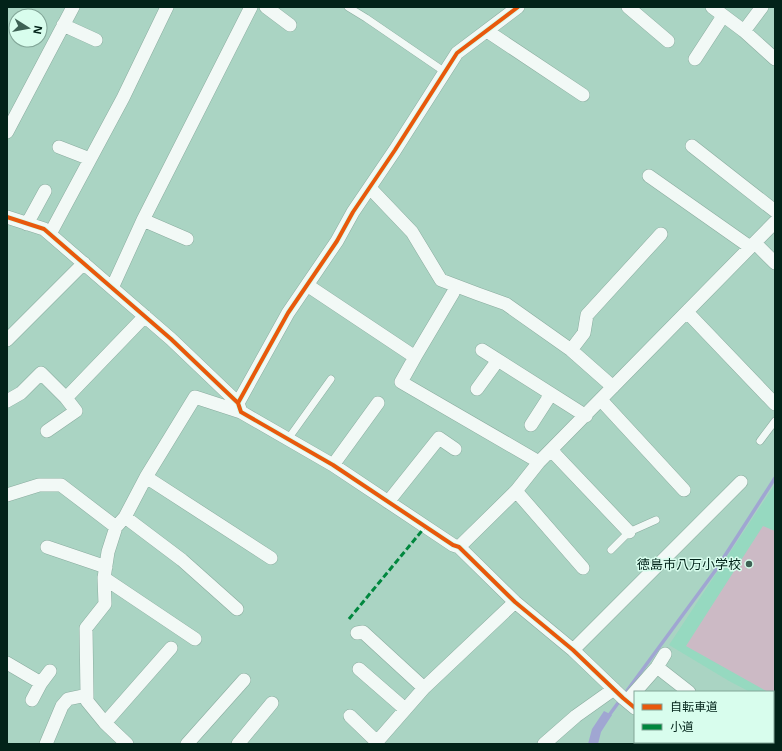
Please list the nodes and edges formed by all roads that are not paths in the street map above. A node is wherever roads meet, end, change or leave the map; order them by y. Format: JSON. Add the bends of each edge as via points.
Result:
{"nodes":[{"id":1,"x":72,"y":7,"type":"edge"},
{"id":2,"x":167,"y":7,"type":"edge"},
{"id":3,"x":251,"y":7,"type":"edge"},
{"id":4,"x":266,"y":7,"type":"edge"},
{"id":5,"x":348,"y":7,"type":"edge"},
{"id":6,"x":518,"y":7,"type":"edge"},
{"id":7,"x":628,"y":7,"type":"edge"},
{"id":8,"x":762,"y":7,"type":"edge"},
{"id":9,"x":716,"y":9,"type":"edge"},
{"id":10,"x":63,"y":25,"type":"junction"},
{"id":11,"x":290,"y":26,"type":"dead end"},
{"id":12,"x":487,"y":31,"type":"junction"},
{"id":13,"x":744,"y":31,"type":"junction"},
{"id":14,"x":96,"y":40,"type":"dead end"},
{"id":15,"x":668,"y":41,"type":"dead end"},
{"id":16,"x":695,"y":59,"type":"dead end"},
{"id":17,"x":775,"y":59,"type":"edge"},
{"id":18,"x":445,"y":72,"type":"junction"},
{"id":19,"x":584,"y":95,"type":"dead end"},
{"id":20,"x":7,"y":132,"type":"edge"},
{"id":21,"x":692,"y":146,"type":"dead end"},
{"id":22,"x":59,"y":147,"type":"dead end"},
{"id":23,"x":90,"y":160,"type":"junction"},
{"id":24,"x":649,"y":176,"type":"dead end"},
{"id":25,"x":370,"y":188,"type":"junction"},
{"id":26,"x":45,"y":191,"type":"dead end"},
{"id":27,"x":775,"y":211,"type":"edge"},
{"id":28,"x":7,"y":218,"type":"edge"},
{"id":29,"x":143,"y":220,"type":"junction"},
{"id":30,"x":775,"y":222,"type":"edge"},
{"id":31,"x":26,"y":224,"type":"junction"},
{"id":32,"x":50,"y":234,"type":"junction"},
{"id":33,"x":661,"y":234,"type":"dead end"},
{"id":34,"x":187,"y":240,"type":"dead end"},
{"id":35,"x":752,"y":245,"type":"junction"},
{"id":36,"x":775,"y":263,"type":"edge"},
{"id":37,"x":84,"y":264,"type":"junction"},
{"id":38,"x":307,"y":284,"type":"junction"},
{"id":39,"x":112,"y":288,"type":"junction"},
{"id":40,"x":453,"y":293,"type":"dead end"},
{"id":41,"x":687,"y":312,"type":"junction"},
{"id":42,"x":145,"y":316,"type":"junction"},
{"id":43,"x":7,"y":340,"type":"edge"},
{"id":44,"x":482,"y":350,"type":"dead end"},
{"id":45,"x":571,"y":350,"type":"junction"},
{"id":46,"x":415,"y":357,"type":"junction"},
{"id":47,"x":498,"y":360,"type":"junction"},
{"id":48,"x":331,"y":379,"type":"dead end"},
{"id":49,"x":613,"y":387,"type":"junction"},
{"id":50,"x":477,"y":389,"type":"dead end"},
{"id":51,"x":552,"y":394,"type":"junction"},
{"id":52,"x":66,"y":398,"type":"junction"},
{"id":53,"x":601,"y":400,"type":"junction"},
{"id":54,"x":7,"y":401,"type":"edge"},
{"id":55,"x":378,"y":403,"type":"dead end"},
{"id":56,"x":775,"y":404,"type":"edge"},
{"id":57,"x":239,"y":408,"type":"junction"},
{"id":58,"x":586,"y":416,"type":"junction"},
{"id":59,"x":775,"y":420,"type":"edge"},
{"id":60,"x":532,"y":425,"type":"dead end"},
{"id":61,"x":47,"y":431,"type":"dead end"},
{"id":62,"x":288,"y":439,"type":"junction"},
{"id":63,"x":760,"y":441,"type":"dead end"},
{"id":64,"x":455,"y":450,"type":"dead end"},
{"id":65,"x":551,"y":450,"type":"junction"},
{"id":66,"x":539,"y":462,"type":"junction"},
{"id":67,"x":333,"y":465,"type":"junction"},
{"id":68,"x":146,"y":477,"type":"junction"},
{"id":69,"x":741,"y":482,"type":"dead end"},
{"id":70,"x":684,"y":490,"type":"dead end"},
{"id":71,"x":516,"y":491,"type":"junction"},
{"id":72,"x":7,"y":496,"type":"edge"},
{"id":73,"x":388,"y":502,"type":"junction"},
{"id":74,"x":656,"y":520,"type":"dead end"},
{"id":75,"x":120,"y":522,"type":"junction"},
{"id":76,"x":629,"y":532,"type":"junction"},
{"id":77,"x":47,"y":547,"type":"dead end"},
{"id":78,"x":459,"y":547,"type":"junction"},
{"id":79,"x":612,"y":550,"type":"dead end"},
{"id":80,"x":272,"y":558,"type":"dead end"},
{"id":81,"x":583,"y":568,"type":"dead end"},
{"id":82,"x":105,"y":572,"type":"junction"},
{"id":83,"x":515,"y":602,"type":"junction"},
{"id":84,"x":237,"y":609,"type":"dead end"},
{"id":85,"x":357,"y":633,"type":"dead end"},
{"id":86,"x":195,"y":639,"type":"dead end"},
{"id":87,"x":171,"y":648,"type":"dead end"},
{"id":88,"x":573,"y":650,"type":"junction"},
{"id":89,"x":665,"y":654,"type":"dead end"},
{"id":90,"x":7,"y":663,"type":"edge"},
{"id":91,"x":657,"y":667,"type":"junction"},
{"id":92,"x":359,"y":669,"type":"dead end"},
{"id":93,"x":50,"y":670,"type":"dead end"},
{"id":94,"x":244,"y":680,"type":"dead end"},
{"id":95,"x":41,"y":683,"type":"junction"},
{"id":96,"x":424,"y":688,"type":"junction"},
{"id":97,"x":614,"y":689,"type":"junction"},
{"id":98,"x":641,"y":691,"type":"edge"},
{"id":99,"x":688,"y":691,"type":"edge"},
{"id":100,"x":87,"y":695,"type":"junction"},
{"id":101,"x":32,"y":700,"type":"dead end"},
{"id":102,"x":272,"y":704,"type":"dead end"},
{"id":103,"x":631,"y":705,"type":"edge"},
{"id":104,"x":405,"y":709,"type":"junction"},
{"id":105,"x":350,"y":716,"type":"dead end"},
{"id":106,"x":105,"y":723,"type":"junction"},
{"id":107,"x":376,"y":743,"type":"edge"},
{"id":108,"x":46,"y":744,"type":"edge"},
{"id":109,"x":127,"y":744,"type":"edge"},
{"id":110,"x":187,"y":744,"type":"edge"},
{"id":111,"x":238,"y":744,"type":"edge"},
{"id":112,"x":544,"y":744,"type":"edge"}],
"edges":[{"from":1,"to":10,"type":"street"},
{"from":2,"to":23,"type":"street"},
{"from":3,"to":29,"type":"street"},
{"from":4,"to":11,"type":"street"},
{"from":5,"to":18,"type":"lane"},
{"from":6,"to":12,"type":"street"},
{"from":7,"to":15,"type":"street"},
{"from":8,"to":13,"type":"street"},
{"from":9,"to":13,"type":"street"},
{"from":9,"to":16,"type":"street"},
{"from":10,"to":14,"type":"street"},
{"from":10,"to":20,"type":"street"},
{"from":12,"to":18,"type":"street","via":[[457,53]]},
{"from":12,"to":19,"type":"street"},
{"from":13,"to":17,"type":"street"},
{"from":18,"to":25,"type":"street"},
{"from":21,"to":27,"type":"street"},
{"from":22,"to":23,"type":"street"},
{"from":23,"to":32,"type":"street"},
{"from":24,"to":35,"type":"street"},
{"from":25,"to":38,"type":"street"},
{"from":25,"to":45,"type":"street","via":[[412,232],[441,280],[506,304]]},
{"from":26,"to":31,"type":"street"},
{"from":28,"to":31,"type":"street"},
{"from":29,"to":34,"type":"street"},
{"from":29,"to":39,"type":"street"},
{"from":30,"to":35,"type":"street"},
{"from":31,"to":32,"type":"street","via":[[44,229]]},
{"from":32,"to":37,"type":"street"},
{"from":33,"to":45,"type":"street","via":[[587,315],[584,333]]},
{"from":35,"to":36,"type":"street"},
{"from":35,"to":41,"type":"street"},
{"from":37,"to":39,"type":"street"},
{"from":37,"to":43,"type":"street"},
{"from":38,"to":46,"type":"street"},
{"from":38,"to":57,"type":"street","via":[[288,313]]},
{"from":39,"to":42,"type":"street"},
{"from":40,"to":46,"type":"street"},
{"from":41,"to":49,"type":"street"},
{"from":41,"to":56,"type":"street"},
{"from":42,"to":52,"type":"street"},
{"from":42,"to":57,"type":"street"},
{"from":44,"to":47,"type":"street"},
{"from":45,"to":49,"type":"street"},
{"from":46,"to":66,"type":"street","via":[[401,382]]},
{"from":47,"to":50,"type":"street"},
{"from":47,"to":51,"type":"street"},
{"from":48,"to":62,"type":"lane"},
{"from":49,"to":53,"type":"street"},
{"from":51,"to":58,"type":"street"},
{"from":51,"to":60,"type":"street"},
{"from":52,"to":54,"type":"street","via":[[40,373],[21,393]]},
{"from":52,"to":61,"type":"street","via":[[76,411]]},
{"from":53,"to":58,"type":"street"},
{"from":53,"to":70,"type":"street"},
{"from":55,"to":67,"type":"street"},
{"from":57,"to":62,"type":"street"},
{"from":57,"to":68,"type":"street","via":[[195,397]]},
{"from":58,"to":65,"type":"street"},
{"from":59,"to":63,"type":"lane"},
{"from":62,"to":67,"type":"street"},
{"from":64,"to":73,"type":"street","via":[[439,438]]},
{"from":65,"to":66,"type":"street"},
{"from":65,"to":76,"type":"street"},
{"from":66,"to":71,"type":"street"},
{"from":67,"to":73,"type":"street"},
{"from":68,"to":75,"type":"street"},
{"from":68,"to":80,"type":"street"},
{"from":69,"to":88,"type":"street"},
{"from":71,"to":78,"type":"street"},
{"from":71,"to":81,"type":"street"},
{"from":72,"to":75,"type":"street","via":[[39,484],[61,485]]},
{"from":73,"to":78,"type":"street"},
{"from":74,"to":76,"type":"lane"},
{"from":75,"to":82,"type":"street","via":[[108,552]]},
{"from":75,"to":84,"type":"street","via":[[182,560]]},
{"from":76,"to":79,"type":"lane"},
{"from":77,"to":82,"type":"street"},
{"from":78,"to":83,"type":"street"},
{"from":82,"to":86,"type":"street"},
{"from":82,"to":100,"type":"street","via":[[105,604],[86,628]]},
{"from":83,"to":88,"type":"street"},
{"from":83,"to":96,"type":"street"},
{"from":85,"to":96,"type":"street","via":[[363,632]]},
{"from":87,"to":106,"type":"street"},
{"from":88,"to":97,"type":"street"},
{"from":89,"to":91,"type":"street"},
{"from":90,"to":95,"type":"street"},
{"from":91,"to":98,"type":"street"},
{"from":91,"to":99,"type":"street"},
{"from":92,"to":104,"type":"street"},
{"from":93,"to":95,"type":"street"},
{"from":94,"to":110,"type":"street"},
{"from":95,"to":101,"type":"street"},
{"from":96,"to":104,"type":"street"},
{"from":97,"to":103,"type":"street"},
{"from":97,"to":112,"type":"street","via":[[576,716]]},
{"from":100,"to":106,"type":"street","via":[[88,701]]},
{"from":100,"to":108,"type":"street","via":[[68,699],[62,706]]},
{"from":102,"to":111,"type":"street"},
{"from":104,"to":107,"type":"street"},
{"from":105,"to":107,"type":"street"},
{"from":106,"to":109,"type":"street"}]}
